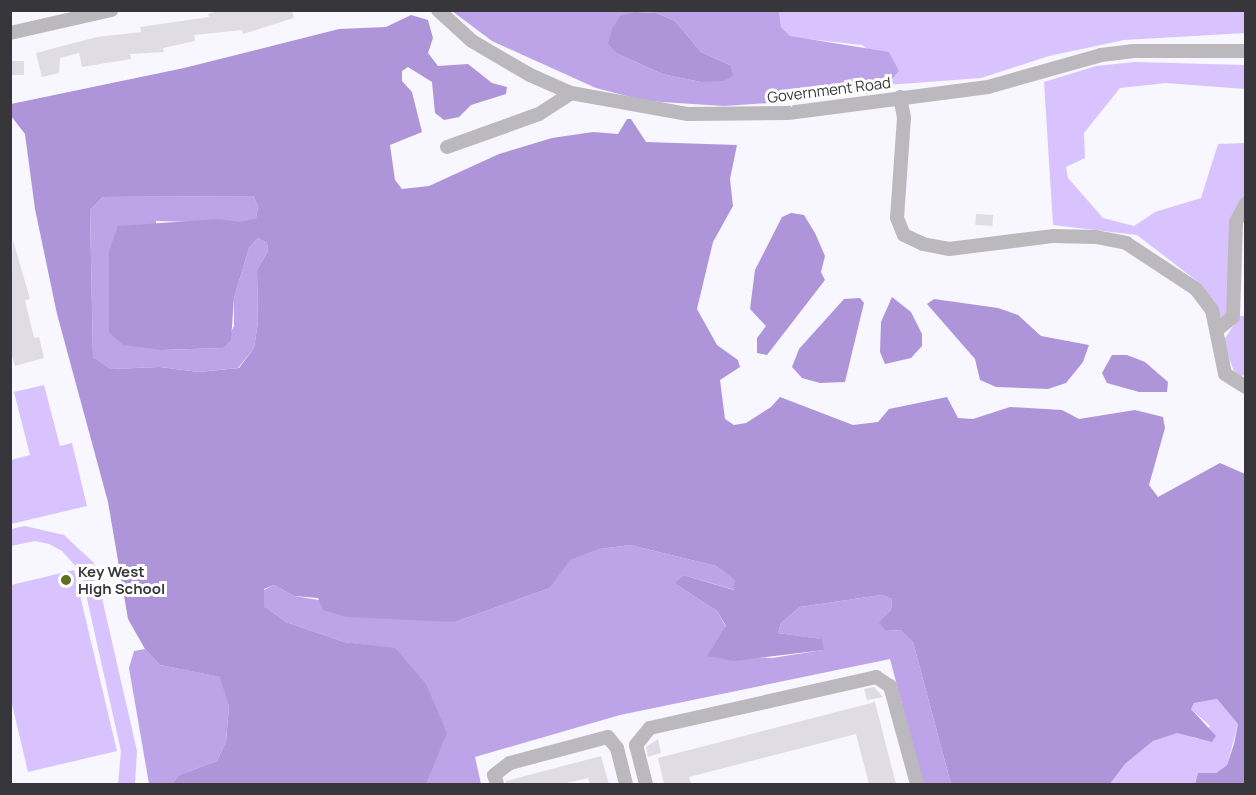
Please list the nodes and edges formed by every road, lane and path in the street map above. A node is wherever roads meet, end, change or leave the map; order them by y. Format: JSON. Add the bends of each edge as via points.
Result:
{"nodes":[{"id":1,"x":111,"y":10,"type":"edge"},
{"id":2,"x":438,"y":10,"type":"edge"},
{"id":3,"x":10,"y":33,"type":"edge"},
{"id":4,"x":1245,"y":51,"type":"edge"},
{"id":5,"x":571,"y":93,"type":"junction"},
{"id":6,"x":900,"y":97,"type":"junction"},
{"id":7,"x":447,"y":147,"type":"dead end"},
{"id":8,"x":1245,"y":203,"type":"edge"},
{"id":9,"x":1218,"y":329,"type":"junction"},
{"id":10,"x":1245,"y":387,"type":"edge"},
{"id":11,"x":497,"y":784,"type":"edge"},
{"id":12,"x":626,"y":784,"type":"edge"},
{"id":13,"x":646,"y":784,"type":"edge"},
{"id":14,"x":917,"y":784,"type":"edge"}],
"edges":[{"from":1,"to":3,"type":"street"},
{"from":2,"to":5,"type":"street","name":"Government Road","via":[[472,40],[530,75]]},
{"from":4,"to":6,"type":"street","name":"Government Road","via":[[1101,55],[998,84]]},
{"from":5,"to":6,"type":"street","name":"Government Road","via":[[641,107],[738,116]]},
{"from":5,"to":7,"type":"street","via":[[539,114]]},
{"from":6,"to":9,"type":"street","via":[[904,118],[897,218],[904,236],[950,249],[1054,236],[1096,237],[1125,243],[1196,289],[1212,310]]},
{"from":8,"to":9,"type":"street","via":[[1236,222],[1233,317]]},
{"from":9,"to":10,"type":"street","via":[[1225,374]]},
{"from":11,"to":12,"type":"street","via":[[494,775],[498,768],[608,737],[617,748]]},
{"from":13,"to":14,"type":"street","via":[[636,745],[650,728],[876,677],[890,686]]}]}
